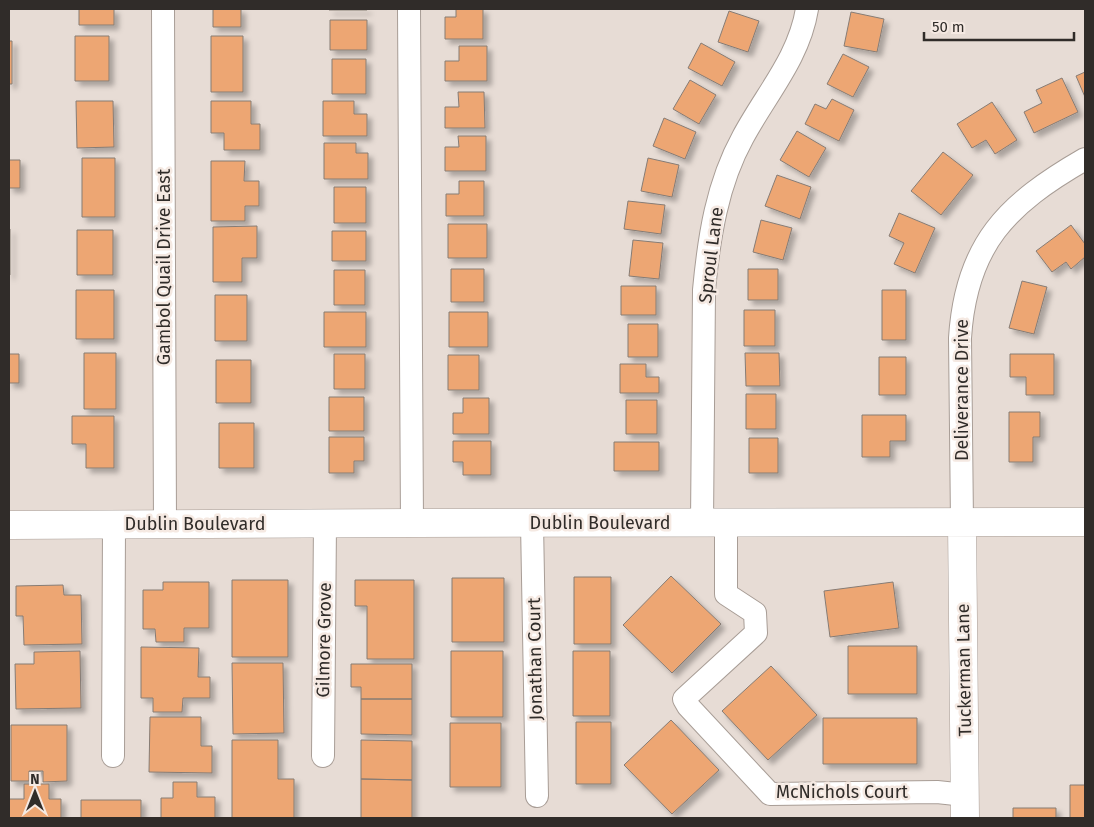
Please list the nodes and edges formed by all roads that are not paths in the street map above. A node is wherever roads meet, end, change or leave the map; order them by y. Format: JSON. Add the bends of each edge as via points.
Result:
{"nodes":[{"id":1,"x":163,"y":9,"type":"edge"},
{"id":2,"x":409,"y":9,"type":"edge"},
{"id":3,"x":807,"y":9,"type":"edge"},
{"id":4,"x":1085,"y":159,"type":"edge"},
{"id":5,"x":962,"y":522,"type":"junction"},
{"id":6,"x":1085,"y":522,"type":"edge"},
{"id":7,"x":325,"y":523,"type":"junction"},
{"id":8,"x":412,"y":523,"type":"junction"},
{"id":9,"x":532,"y":523,"type":"junction"},
{"id":10,"x":714,"y":523,"type":"junction"},
{"id":11,"x":114,"y":525,"type":"junction"},
{"id":12,"x":165,"y":525,"type":"junction"},
{"id":13,"x":9,"y":526,"type":"edge"},
{"id":14,"x":113,"y":756,"type":"dead end"},
{"id":15,"x":323,"y":756,"type":"dead end"},
{"id":16,"x":537,"y":796,"type":"dead end"},
{"id":17,"x":965,"y":807,"type":"edge"}],
"edges":[{"from":1,"to":12,"type":"street","name":"Gambol Quail Drive East"},
{"from":2,"to":8,"type":"street"},
{"from":3,"to":10,"type":"street","name":"Sproul Lane","via":[[790,61],[743,137],[714,213],[704,290]]},
{"from":4,"to":5,"type":"street","name":"Deliverance Drive","via":[[1014,207],[985,246],[967,288],[960,338]]},
{"from":5,"to":6,"type":"main road","name":"Dublin Boulevard"},
{"from":5,"to":10,"type":"main road","name":"Dublin Boulevard"},
{"from":5,"to":17,"type":"main road","name":"Tuckerman Lane"},
{"from":7,"to":8,"type":"main road","name":"Dublin Boulevard"},
{"from":7,"to":12,"type":"main road","name":"Dublin Boulevard"},
{"from":7,"to":15,"type":"street","name":"Gilmore Grove"},
{"from":8,"to":9,"type":"main road","name":"Dublin Boulevard"},
{"from":9,"to":10,"type":"main road","name":"Dublin Boulevard"},
{"from":9,"to":16,"type":"street","name":"Jonathan Court"},
{"from":10,"to":17,"type":"street","name":"McNichols Court","via":[[726,594],[755,613],[756,633],[684,699],[688,706],[770,794],[937,792]]},
{"from":11,"to":12,"type":"main road","name":"Dublin Boulevard"},
{"from":11,"to":13,"type":"main road","name":"Dublin Boulevard"},
{"from":11,"to":14,"type":"street","name":"Dublin Boulevard"}]}
